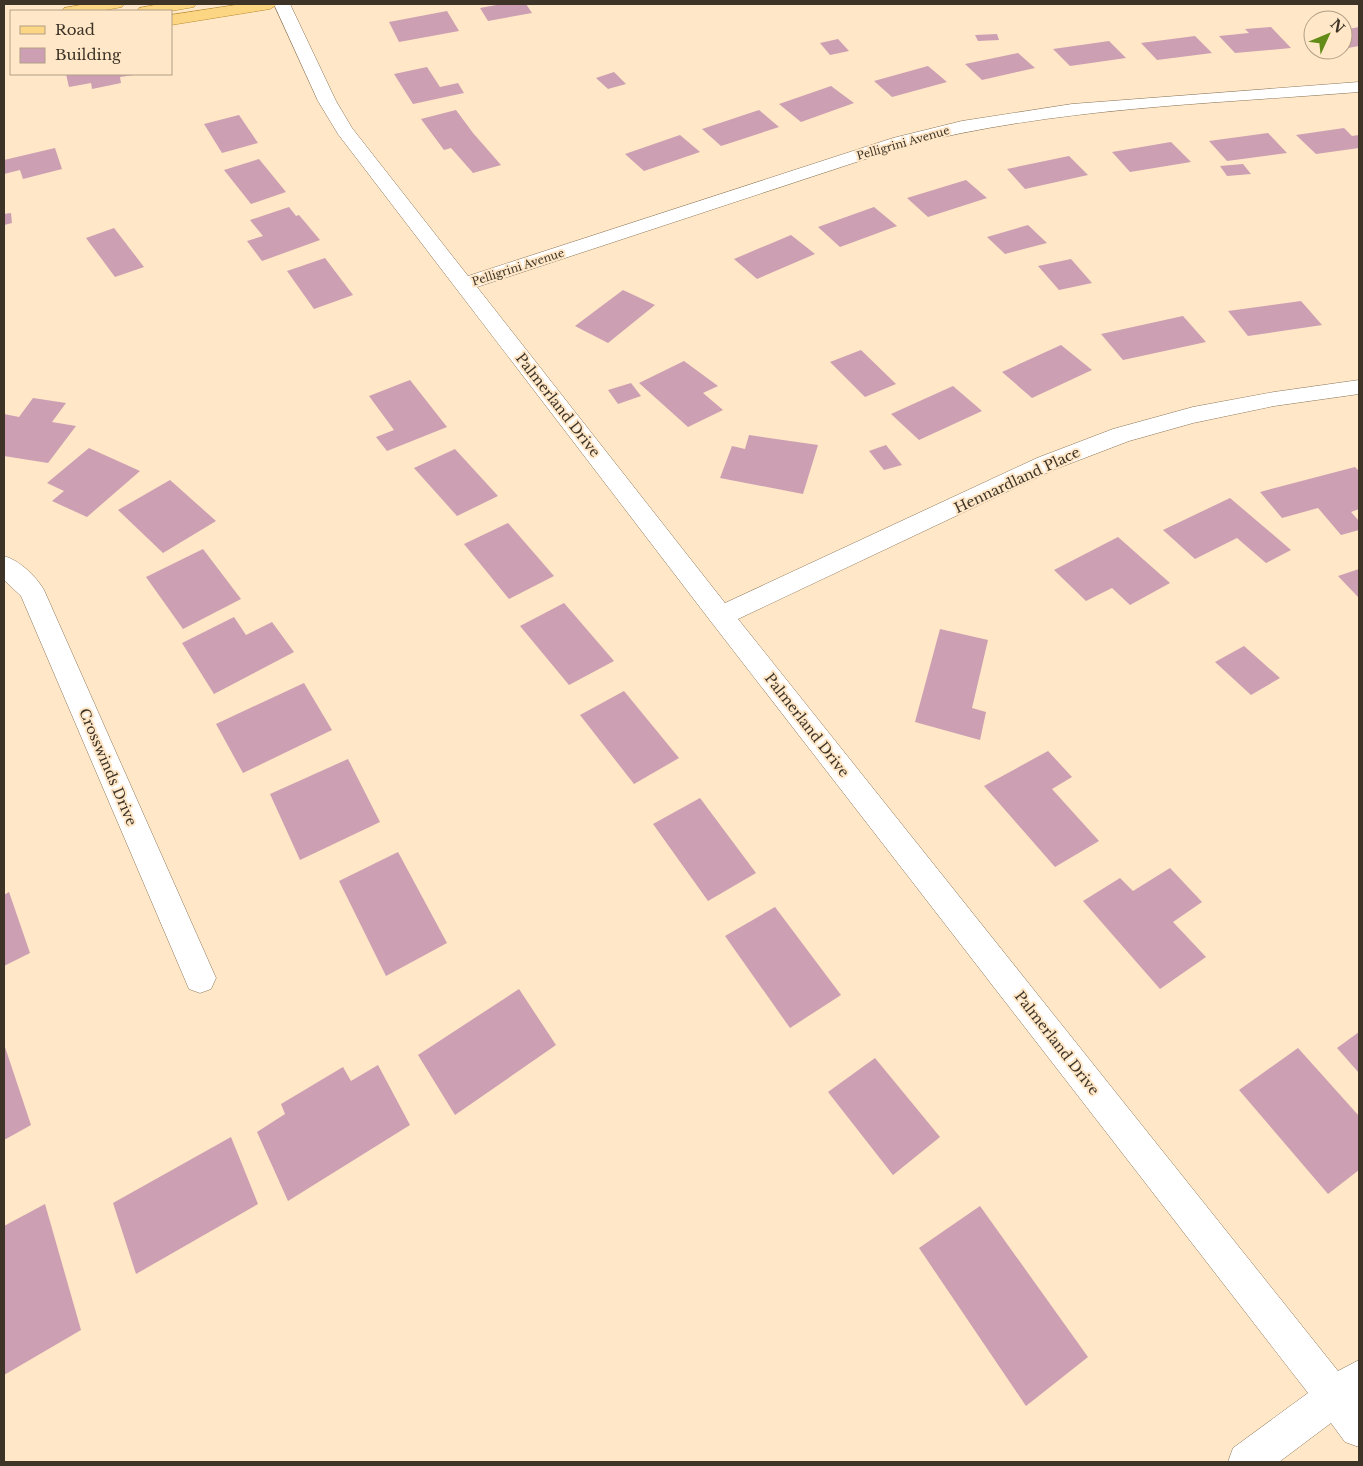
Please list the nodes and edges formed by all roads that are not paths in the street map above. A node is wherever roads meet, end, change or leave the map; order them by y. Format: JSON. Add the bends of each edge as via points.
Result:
{"nodes":[{"id":1,"x":116,"y":4,"type":"edge"},
{"id":2,"x":188,"y":4,"type":"edge"},
{"id":3,"x":270,"y":4,"type":"edge"},
{"id":4,"x":282,"y":4,"type":"edge"},
{"id":5,"x":77,"y":10,"type":"edge"},
{"id":6,"x":151,"y":10,"type":"edge"},
{"id":7,"x":172,"y":20,"type":"edge"},
{"id":8,"x":1359,"y":87,"type":"edge"},
{"id":9,"x":465,"y":284,"type":"junction"},
{"id":10,"x":1359,"y":387,"type":"edge"},
{"id":11,"x":4,"y":565,"type":"edge"},
{"id":12,"x":721,"y":616,"type":"junction"},
{"id":13,"x":200,"y":978,"type":"dead end"},
{"id":14,"x":1347,"y":1388,"type":"edge"},
{"id":15,"x":1359,"y":1428,"type":"edge"},
{"id":16,"x":1246,"y":1462,"type":"edge"}],
"edges":[{"from":1,"to":5,"type":"main road"},
{"from":2,"to":6,"type":"main road"},
{"from":3,"to":7,"type":"main road"},
{"from":4,"to":9,"type":"street","name":"Palmerland Drive","via":[[344,130]]},
{"from":8,"to":9,"type":"street","name":"Pelligrini Avenue","via":[[1072,109],[962,126],[899,142]]},
{"from":9,"to":12,"type":"street","name":"Palmerland Drive"},
{"from":10,"to":12,"type":"street","name":"Hennardland Place","via":[[1193,415],[1121,435],[1045,464]]},
{"from":11,"to":13,"type":"street","name":"Crosswinds Drive","via":[[31,590]]},
{"from":12,"to":14,"type":"street","name":"Palmerland Drive"},
{"from":14,"to":15,"type":"street","name":"Palmerland Drive"},
{"from":14,"to":16,"type":"street"}]}
